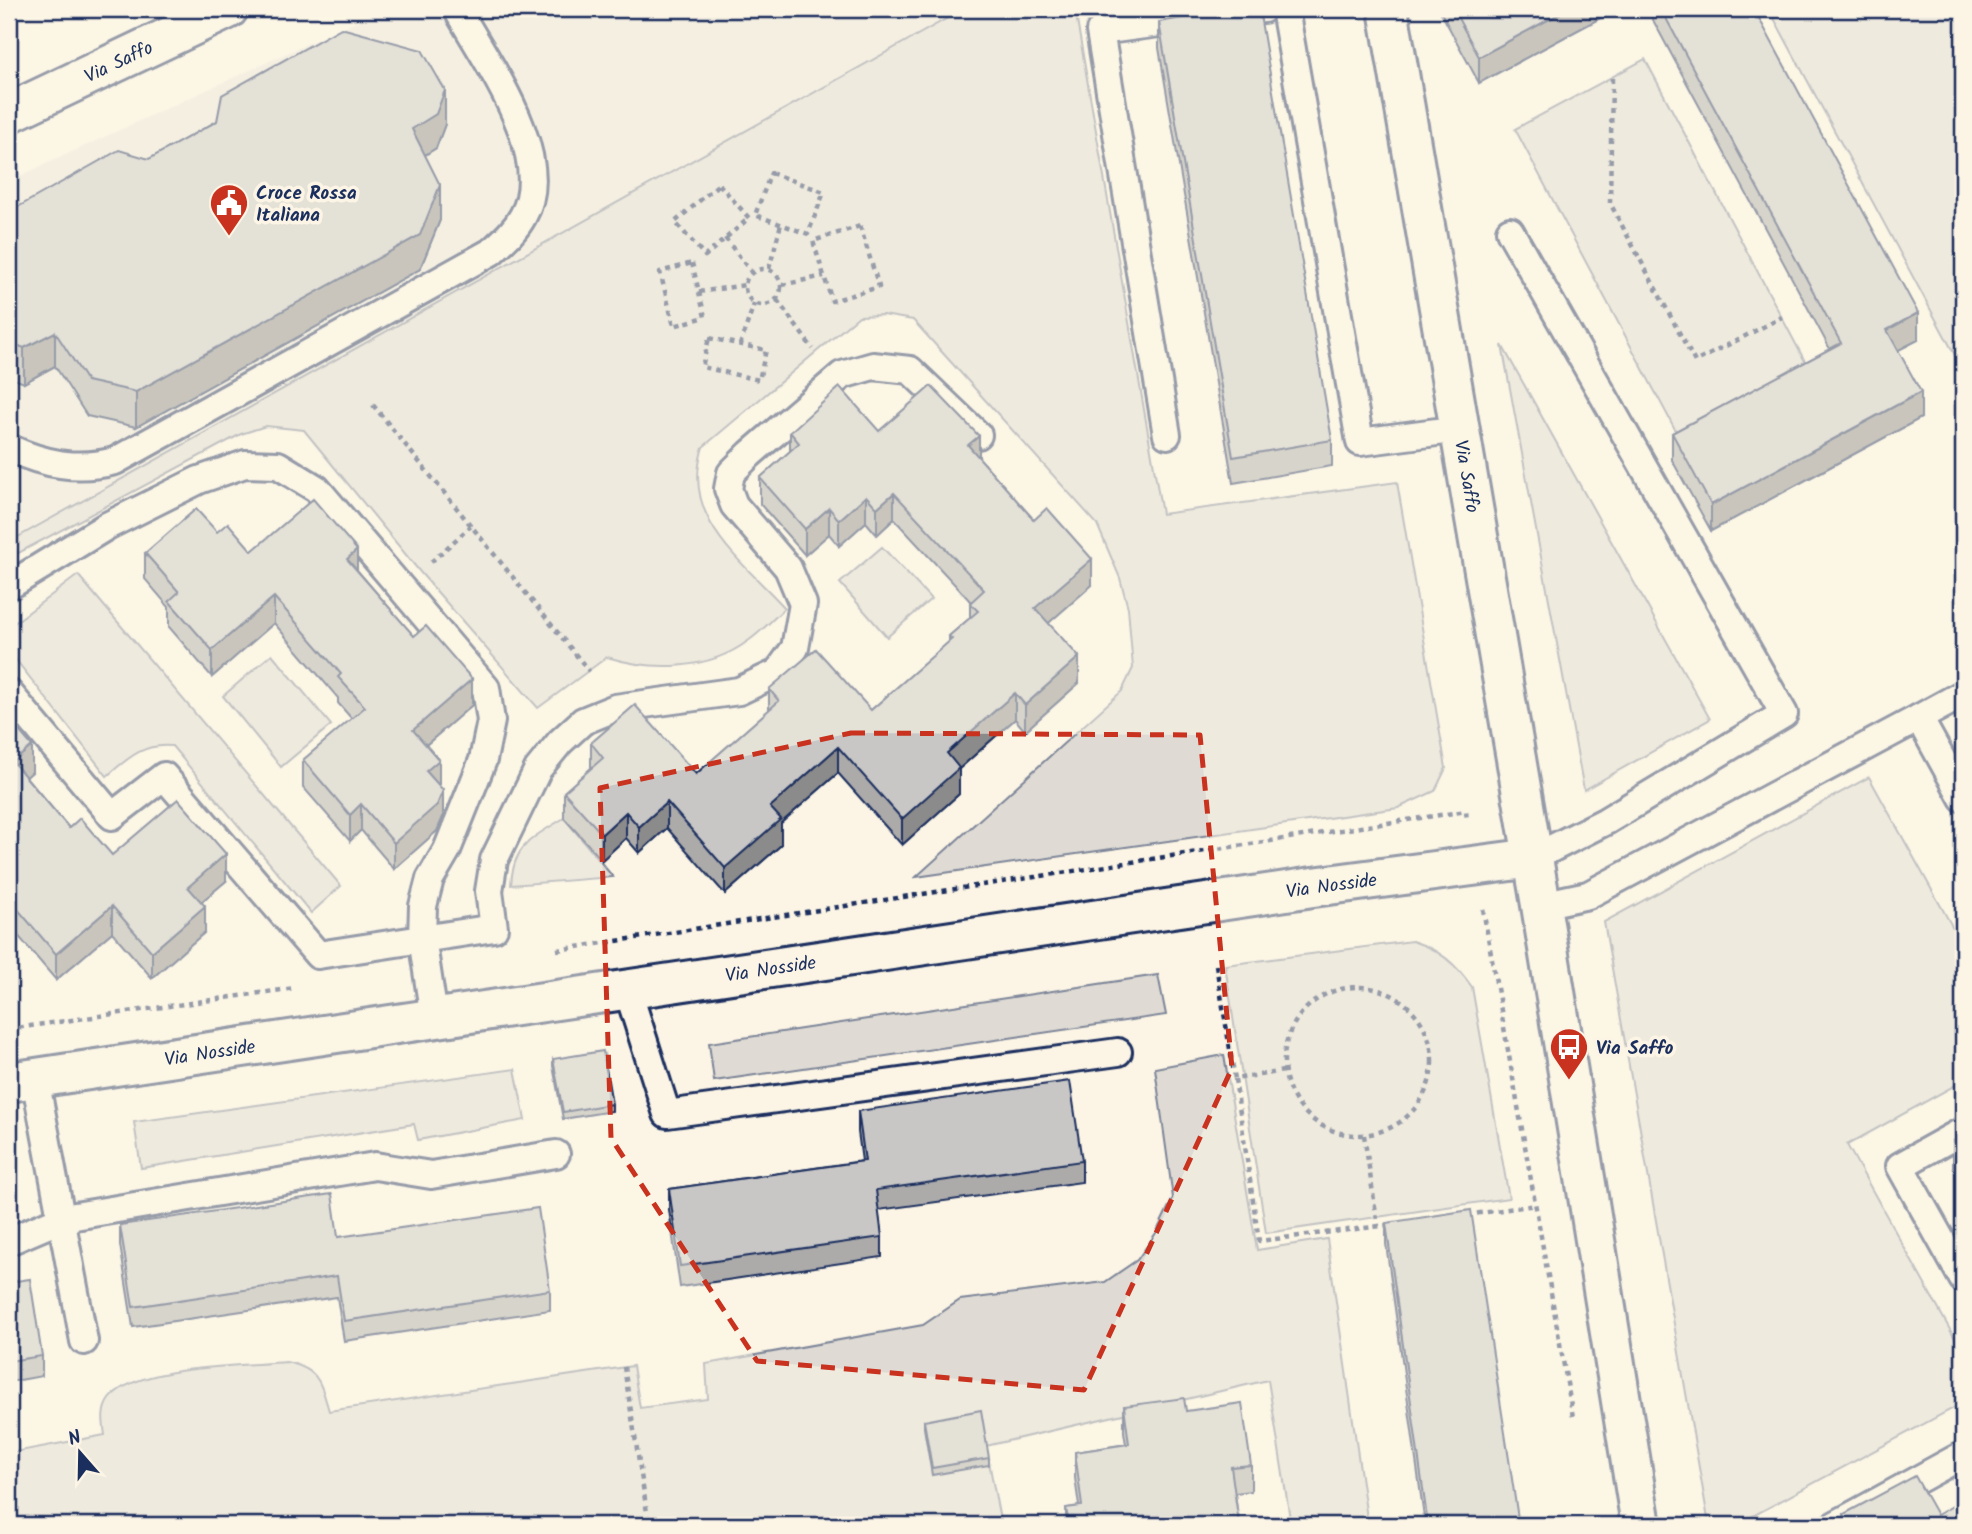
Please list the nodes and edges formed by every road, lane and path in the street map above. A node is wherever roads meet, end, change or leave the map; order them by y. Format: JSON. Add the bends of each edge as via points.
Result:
{"nodes":[{"id":1,"x":228,"y":9,"type":"edge"},
{"id":2,"x":457,"y":9,"type":"edge"},
{"id":3,"x":1263,"y":9,"type":"edge"},
{"id":4,"x":1285,"y":9,"type":"edge"},
{"id":5,"x":1388,"y":9,"type":"edge"},
{"id":6,"x":1612,"y":78,"type":"dead end"},
{"id":7,"x":9,"y":113,"type":"edge"},
{"id":8,"x":781,"y":224,"type":"junction"},
{"id":9,"x":1510,"y":231,"type":"dead end"},
{"id":10,"x":725,"y":239,"type":"junction"},
{"id":11,"x":769,"y":269,"type":"junction"},
{"id":12,"x":752,"y":273,"type":"junction"},
{"id":13,"x":824,"y":276,"type":"junction"},
{"id":14,"x":745,"y":285,"type":"junction"},
{"id":15,"x":782,"y":285,"type":"junction"},
{"id":16,"x":699,"y":292,"type":"junction"},
{"id":17,"x":776,"y":300,"type":"junction"},
{"id":18,"x":754,"y":303,"type":"junction"},
{"id":19,"x":1782,"y":317,"type":"dead end"},
{"id":20,"x":740,"y":345,"type":"junction"},
{"id":21,"x":815,"y":352,"type":"dead end"},
{"id":22,"x":373,"y":405,"type":"dead end"},
{"id":23,"x":1460,"y":429,"type":"junction"},
{"id":24,"x":978,"y":435,"type":"edge"},
{"id":25,"x":1167,"y":435,"type":"dead end"},
{"id":26,"x":9,"y":448,"type":"edge"},
{"id":27,"x":471,"y":526,"type":"junction"},
{"id":28,"x":430,"y":563,"type":"dead end"},
{"id":29,"x":9,"y":586,"type":"edge"},
{"id":30,"x":589,"y":671,"type":"dead end"},
{"id":31,"x":9,"y":693,"type":"edge"},
{"id":32,"x":1963,"y":694,"type":"edge"},
{"id":33,"x":1919,"y":718,"type":"junction"},
{"id":34,"x":1963,"y":798,"type":"edge"},
{"id":35,"x":1533,"y":858,"type":"junction"},
{"id":36,"x":1476,"y":865,"type":"junction"},
{"id":37,"x":1541,"y":905,"type":"junction"},
{"id":38,"x":422,"y":938,"type":"junction"},
{"id":39,"x":550,"y":951,"type":"dead end"},
{"id":40,"x":1216,"y":965,"type":"dead end"},
{"id":41,"x":305,"y":987,"type":"dead end"},
{"id":42,"x":626,"y":988,"type":"junction"},
{"id":43,"x":434,"y":1017,"type":"junction"},
{"id":44,"x":9,"y":1029,"type":"edge"},
{"id":45,"x":1118,"y":1052,"type":"dead end"},
{"id":46,"x":1284,"y":1071,"type":"junction"},
{"id":47,"x":1235,"y":1079,"type":"junction"},
{"id":48,"x":22,"y":1080,"type":"edge"},
{"id":49,"x":1963,"y":1130,"type":"edge"},
{"id":50,"x":1364,"y":1135,"type":"junction"},
{"id":51,"x":556,"y":1154,"type":"dead end"},
{"id":52,"x":1536,"y":1205,"type":"junction"},
{"id":53,"x":1457,"y":1216,"type":"edge"},
{"id":54,"x":63,"y":1218,"type":"junction"},
{"id":55,"x":1391,"y":1224,"type":"edge"},
{"id":56,"x":1378,"y":1226,"type":"junction"},
{"id":57,"x":9,"y":1241,"type":"edge"},
{"id":58,"x":1963,"y":1279,"type":"edge"},
{"id":59,"x":84,"y":1341,"type":"dead end"},
{"id":60,"x":624,"y":1367,"type":"dead end"},
{"id":61,"x":1573,"y":1418,"type":"dead end"},
{"id":62,"x":1963,"y":1455,"type":"edge"},
{"id":63,"x":649,"y":1525,"type":"edge"},
{"id":64,"x":1641,"y":1525,"type":"edge"},
{"id":65,"x":1835,"y":1525,"type":"edge"}],
"edges":[{"from":1,"to":7,"type":"street","name":"Via Saffo"},
{"from":2,"to":26,"type":"lane","via":[[527,142],[531,192],[525,214],[510,234],[491,252],[115,461],[93,467],[68,466],[35,460]]},
{"from":3,"to":25,"type":"lane","via":[[1100,31]]},
{"from":4,"to":23,"type":"lane","via":[[1360,442]]},
{"from":5,"to":23,"type":"street","name":"Via Saffo"},
{"from":6,"to":19,"type":"path","via":[[1609,203],[1695,362]]},
{"from":8,"to":8,"type":"path","via":[[755,215],[771,173],[824,192],[808,234]]},
{"from":8,"to":11,"type":"path"},
{"from":9,"to":35,"type":"lane","via":[[1784,714],[1606,821]]},
{"from":10,"to":10,"type":"path","via":[[750,218],[719,184],[675,222],[705,256]]},
{"from":10,"to":12,"type":"path"},
{"from":11,"to":12,"type":"path"},
{"from":11,"to":15,"type":"path"},
{"from":12,"to":14,"type":"path"},
{"from":13,"to":13,"type":"path","via":[[813,240],[860,226],[879,287],[832,301]]},
{"from":13,"to":15,"type":"path"},
{"from":14,"to":16,"type":"path"},
{"from":14,"to":18,"type":"path"},
{"from":15,"to":17,"type":"path"},
{"from":16,"to":16,"type":"path","via":[[705,317],[674,326],[660,272],[692,263]]},
{"from":17,"to":18,"type":"path","via":[[766,305]]},
{"from":17,"to":21,"type":"path"},
{"from":18,"to":20,"type":"path"},
{"from":20,"to":20,"type":"path","via":[[709,338],[702,368],[759,380],[766,350]]},
{"from":22,"to":27,"type":"path"},
{"from":23,"to":35,"type":"street","name":"Via Saffo"},
{"from":24,"to":38,"type":"lane","via":[[910,370],[873,366],[842,375],[750,454],[731,473],[728,489],[734,505],[788,568],[803,604],[795,648],[777,673],[739,691],[615,708],[583,721],[538,769],[494,860],[489,891],[494,928]]},
{"from":27,"to":28,"type":"path"},
{"from":27,"to":30,"type":"path"},
{"from":29,"to":38,"type":"lane","via":[[107,526],[199,480],[245,464],[278,465],[317,489],[486,688],[491,721],[483,760],[447,850],[430,879]]},
{"from":31,"to":38,"type":"lane","via":[[113,816],[164,776],[318,955]]},
{"from":32,"to":33,"type":"lane"},
{"from":33,"to":34,"type":"lane"},
{"from":33,"to":37,"type":"lane","via":[[1588,895]]},
{"from":35,"to":36,"type":"street","name":"Via Nosside"},
{"from":35,"to":37,"type":"street","name":"Via Saffo"},
{"from":36,"to":39,"type":"path","via":[[1466,811]]},
{"from":36,"to":42,"type":"street","name":"Via Nosside"},
{"from":36,"to":52,"type":"path"},
{"from":37,"to":64,"type":"street","name":"Via Saffo"},
{"from":38,"to":43,"type":"lane"},
{"from":40,"to":47,"type":"path"},
{"from":41,"to":44,"type":"path"},
{"from":42,"to":43,"type":"street","name":"Via Nosside"},
{"from":42,"to":45,"type":"lane","via":[[667,1114]]},
{"from":43,"to":48,"type":"street","name":"Via Nosside"},
{"from":46,"to":47,"type":"path"},
{"from":46,"to":50,"type":"path","via":[[1293,1100],[1312,1121],[1340,1134]]},
{"from":46,"to":50,"type":"path","via":[[1290,1028],[1309,1003],[1331,991],[1360,986],[1387,992],[1407,1004],[1431,1044],[1433,1064],[1427,1090],[1397,1125]]},
{"from":47,"to":56,"type":"path","via":[[1259,1241]]},
{"from":48,"to":54,"type":"lane"},
{"from":49,"to":58,"type":"lane","via":[[1900,1166]]},
{"from":50,"to":56,"type":"path"},
{"from":51,"to":54,"type":"lane","via":[[431,1175],[375,1166]]},
{"from":52,"to":53,"type":"path"},
{"from":52,"to":61,"type":"path"},
{"from":54,"to":57,"type":"lane"},
{"from":54,"to":59,"type":"lane"},
{"from":55,"to":56,"type":"path"},
{"from":60,"to":63,"type":"path"},
{"from":62,"to":65,"type":"lane"}]}
